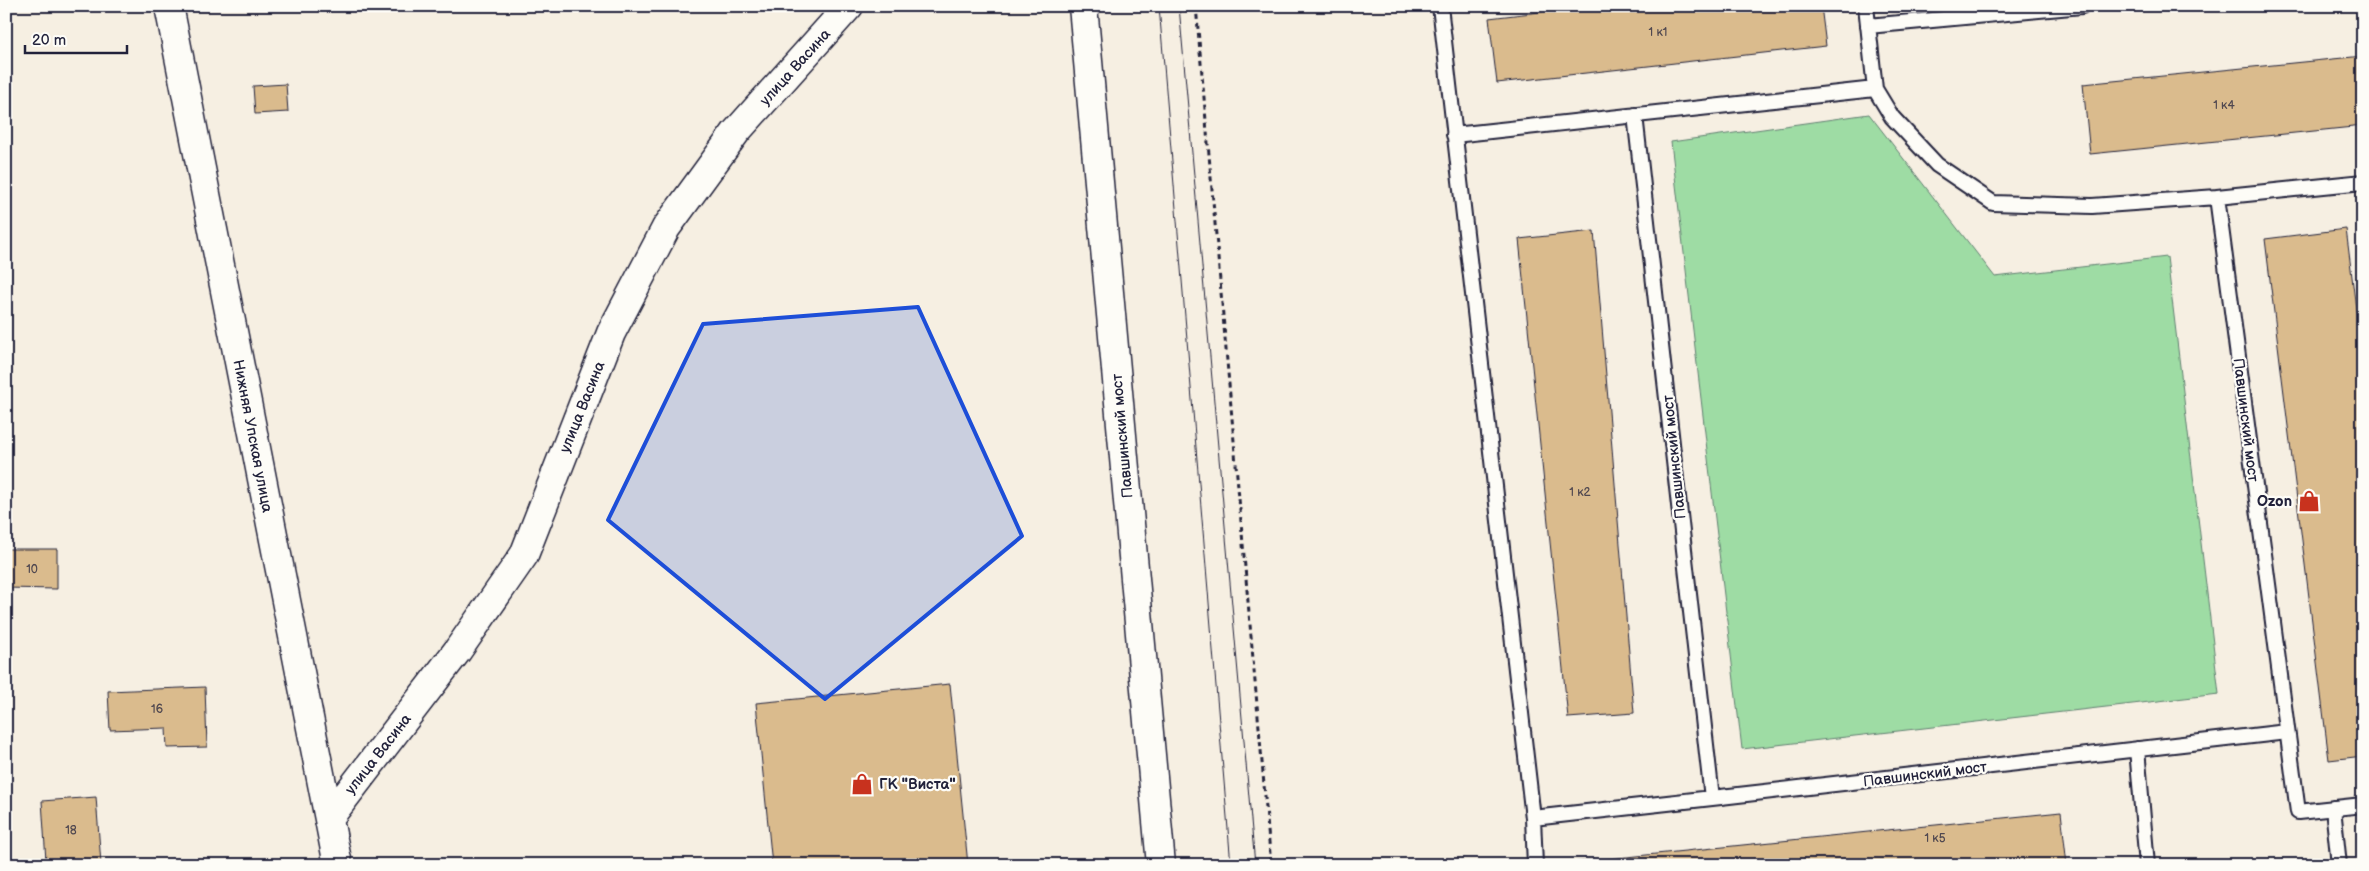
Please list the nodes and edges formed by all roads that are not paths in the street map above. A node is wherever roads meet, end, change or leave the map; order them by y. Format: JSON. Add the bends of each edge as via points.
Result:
{"nodes":[{"id":1,"x":169,"y":6,"type":"edge"},
{"id":2,"x":849,"y":6,"type":"edge"},
{"id":3,"x":1083,"y":6,"type":"edge"},
{"id":4,"x":1440,"y":6,"type":"edge"},
{"id":5,"x":1866,"y":6,"type":"edge"},
{"id":6,"x":2082,"y":6,"type":"edge"},
{"id":7,"x":1868,"y":26,"type":"junction"},
{"id":8,"x":1875,"y":89,"type":"junction"},
{"id":9,"x":1636,"y":115,"type":"junction"},
{"id":10,"x":1454,"y":136,"type":"junction"},
{"id":11,"x":2363,"y":182,"type":"edge"},
{"id":12,"x":2217,"y":197,"type":"junction"},
{"id":13,"x":2287,"y":732,"type":"junction"},
{"id":14,"x":2137,"y":749,"type":"junction"},
{"id":15,"x":1712,"y":798,"type":"junction"},
{"id":16,"x":2363,"y":805,"type":"edge"},
{"id":17,"x":2333,"y":808,"type":"junction"},
{"id":18,"x":329,"y":818,"type":"junction"},
{"id":19,"x":1533,"y":818,"type":"junction"},
{"id":20,"x":338,"y":865,"type":"edge"},
{"id":21,"x":1161,"y":865,"type":"edge"},
{"id":22,"x":1536,"y":865,"type":"edge"},
{"id":23,"x":2147,"y":865,"type":"edge"},
{"id":24,"x":2339,"y":865,"type":"edge"}],
"edges":[{"from":1,"to":18,"type":"street","name":"Нижняя Упская улица"},
{"from":2,"to":18,"type":"street","name":"улица Васина","via":[[736,132],[666,228],[611,333],[524,555],[458,650]]},
{"from":3,"to":21,"type":"street","name":"Павшинский мост"},
{"from":4,"to":10,"type":"lane"},
{"from":5,"to":7,"type":"lane"},
{"from":6,"to":7,"type":"lane"},
{"from":7,"to":8,"type":"lane"},
{"from":8,"to":9,"type":"lane"},
{"from":8,"to":12,"type":"lane","via":[[1892,117],[1937,165],[1993,203],[2092,206]]},
{"from":9,"to":10,"type":"lane"},
{"from":9,"to":15,"type":"lane","name":"Павшинский мост"},
{"from":10,"to":19,"type":"lane"},
{"from":11,"to":12,"type":"lane"},
{"from":12,"to":13,"type":"lane","name":"Павшинский мост"},
{"from":13,"to":14,"type":"lane","name":"Павшинский мост"},
{"from":13,"to":17,"type":"lane","name":"Павшинский мост","via":[[2298,812]]},
{"from":14,"to":15,"type":"lane","name":"Павшинский мост"},
{"from":14,"to":23,"type":"lane"},
{"from":15,"to":19,"type":"lane","name":"Павшинский мост"},
{"from":16,"to":17,"type":"lane","name":"Павшинский мост"},
{"from":17,"to":24,"type":"lane"},
{"from":18,"to":20,"type":"street","name":"Нижняя Упская улица"},
{"from":19,"to":22,"type":"lane"}]}
